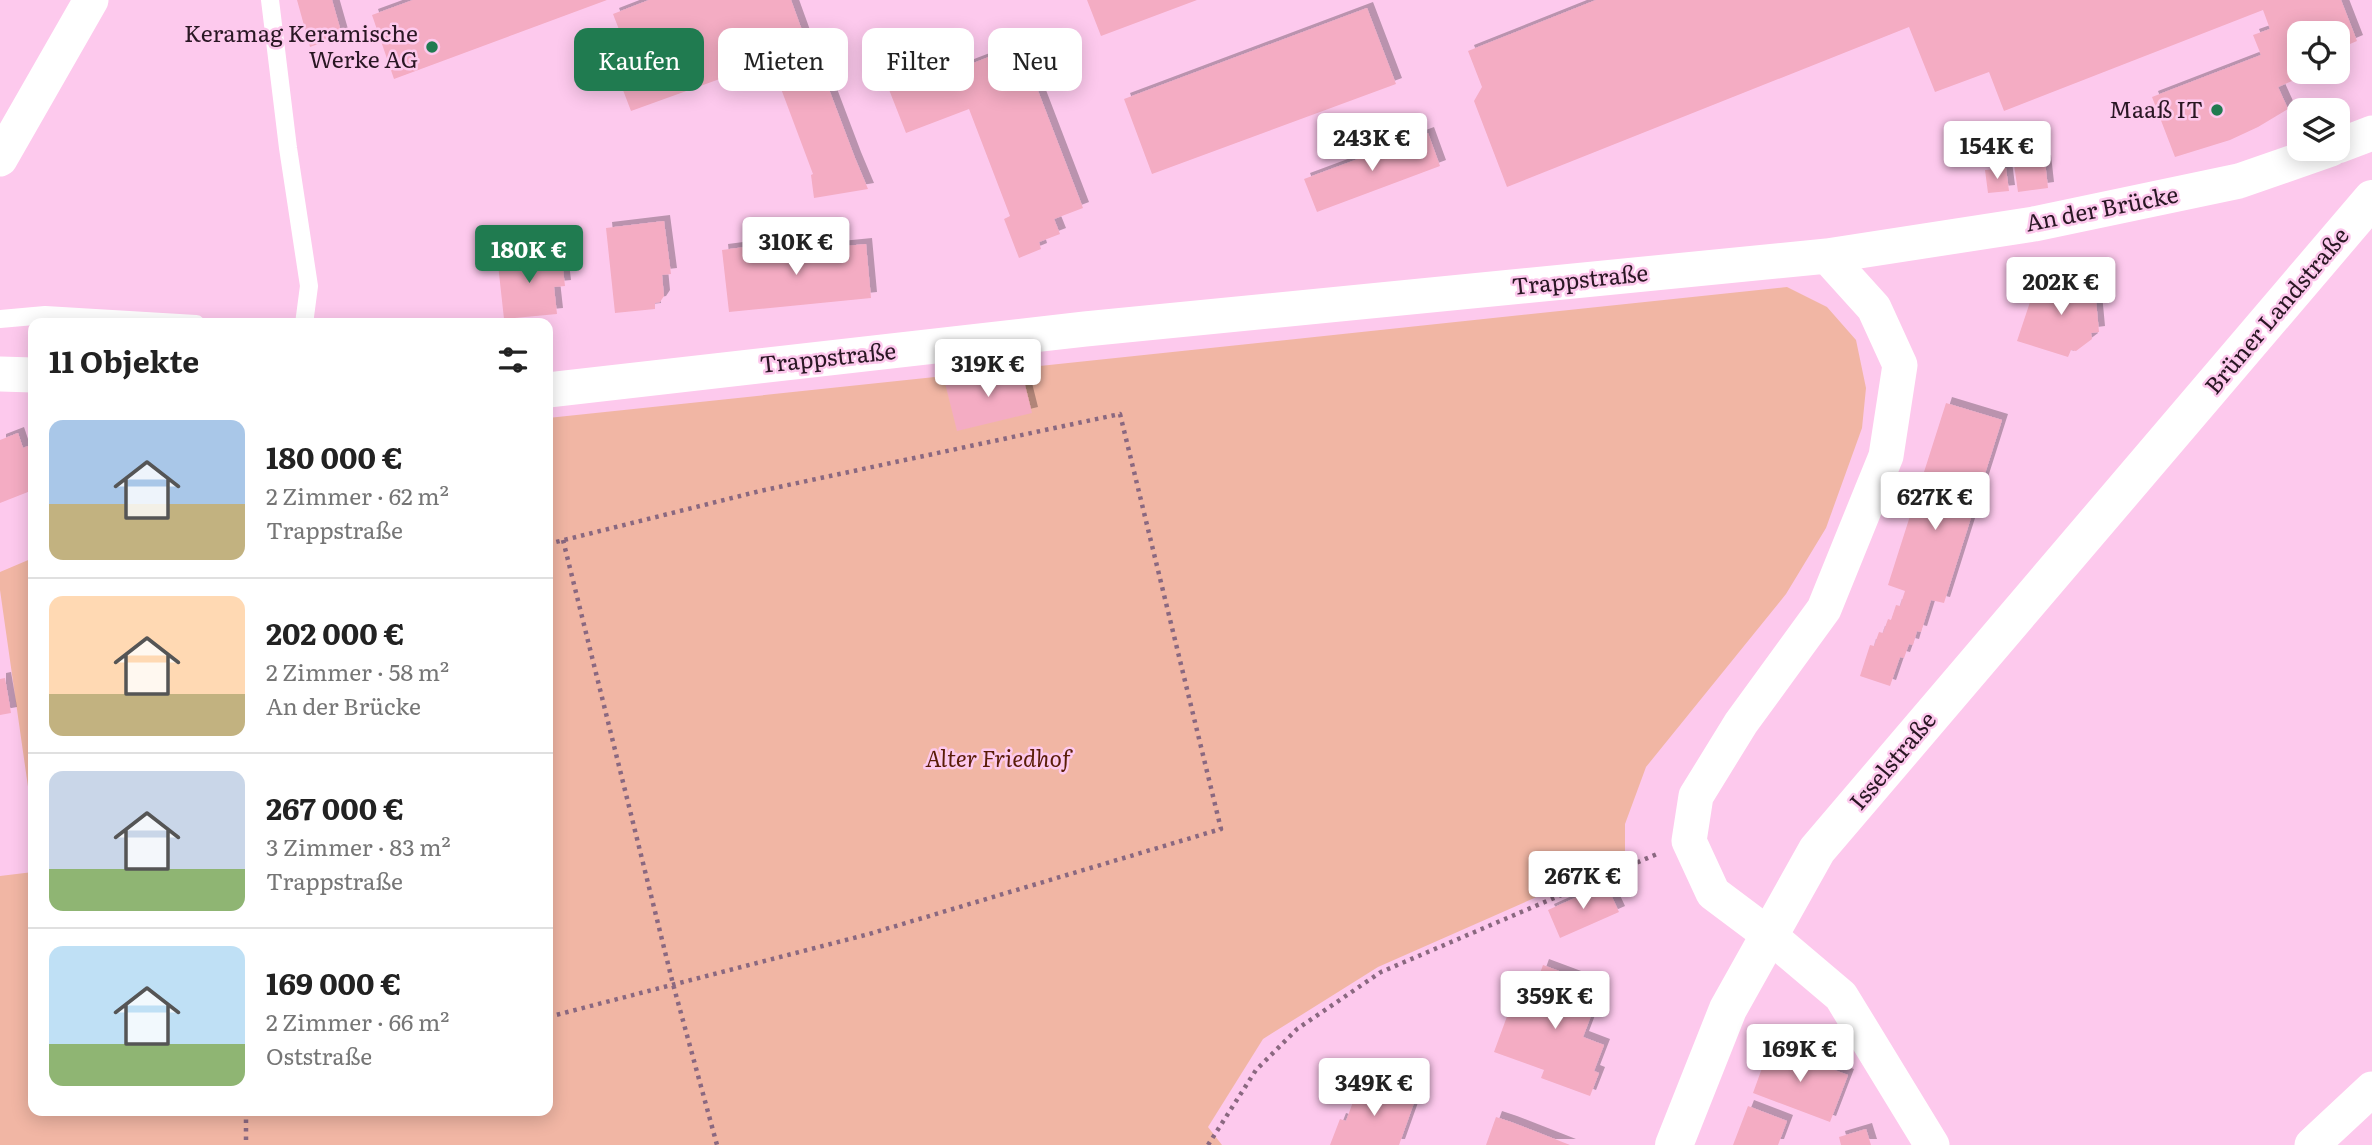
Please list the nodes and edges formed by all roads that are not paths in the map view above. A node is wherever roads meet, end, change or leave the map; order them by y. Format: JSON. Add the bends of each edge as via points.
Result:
{"nodes":[{"id":1,"x":91,"y":0,"type":"edge"},
{"id":2,"x":270,"y":0,"type":"edge"},
{"id":3,"x":2372,"y":133,"type":"edge"},
{"id":4,"x":2350,"y":141,"type":"edge"},
{"id":5,"x":0,"y":159,"type":"edge"},
{"id":6,"x":2296,"y":161,"type":"edge"},
{"id":7,"x":2372,"y":199,"type":"edge"},
{"id":8,"x":1827,"y":256,"type":"junction"},
{"id":9,"x":95,"y":318,"type":"edge"},
{"id":10,"x":305,"y":318,"type":"edge"},
{"id":11,"x":0,"y":319,"type":"edge"},
{"id":12,"x":0,"y":374,"type":"edge"},
{"id":13,"x":28,"y":375,"type":"edge"},
{"id":14,"x":553,"y":389,"type":"edge"},
{"id":15,"x":2182,"y":422,"type":"joint"},
{"id":16,"x":1769,"y":935,"type":"junction"},
{"id":17,"x":2372,"y":1089,"type":"edge"},
{"id":18,"x":1674,"y":1145,"type":"edge"},
{"id":19,"x":1931,"y":1145,"type":"edge"},
{"id":20,"x":2312,"y":1145,"type":"edge"}],
"edges":[{"from":1,"to":5,"type":"street"},
{"from":2,"to":10,"type":"lane","via":[[309,286]]},
{"from":3,"to":4,"type":"street"},
{"from":6,"to":8,"type":"street","name":"An der Brücke","via":[[2239,181],[2034,223]]},
{"from":7,"to":15,"type":"main road","name":"Brüner Landstraße"},
{"from":8,"to":14,"type":"street","name":"Trappstraße","via":[[1085,329]]},
{"from":8,"to":16,"type":"street","via":[[1874,308],[1900,365],[1886,456],[1824,609],[1741,723],[1696,796],[1689,841],[1713,893]]},
{"from":9,"to":11,"type":"lane","via":[[45,315]]},
{"from":12,"to":13,"type":"street"},
{"from":15,"to":16,"type":"main road","name":"Isselstraße","via":[[1817,850]]},
{"from":16,"to":18,"type":"main road","name":"Isselstraße","via":[[1728,1009]]},
{"from":16,"to":19,"type":"street","via":[[1842,996]]},
{"from":17,"to":20,"type":"street"}]}
